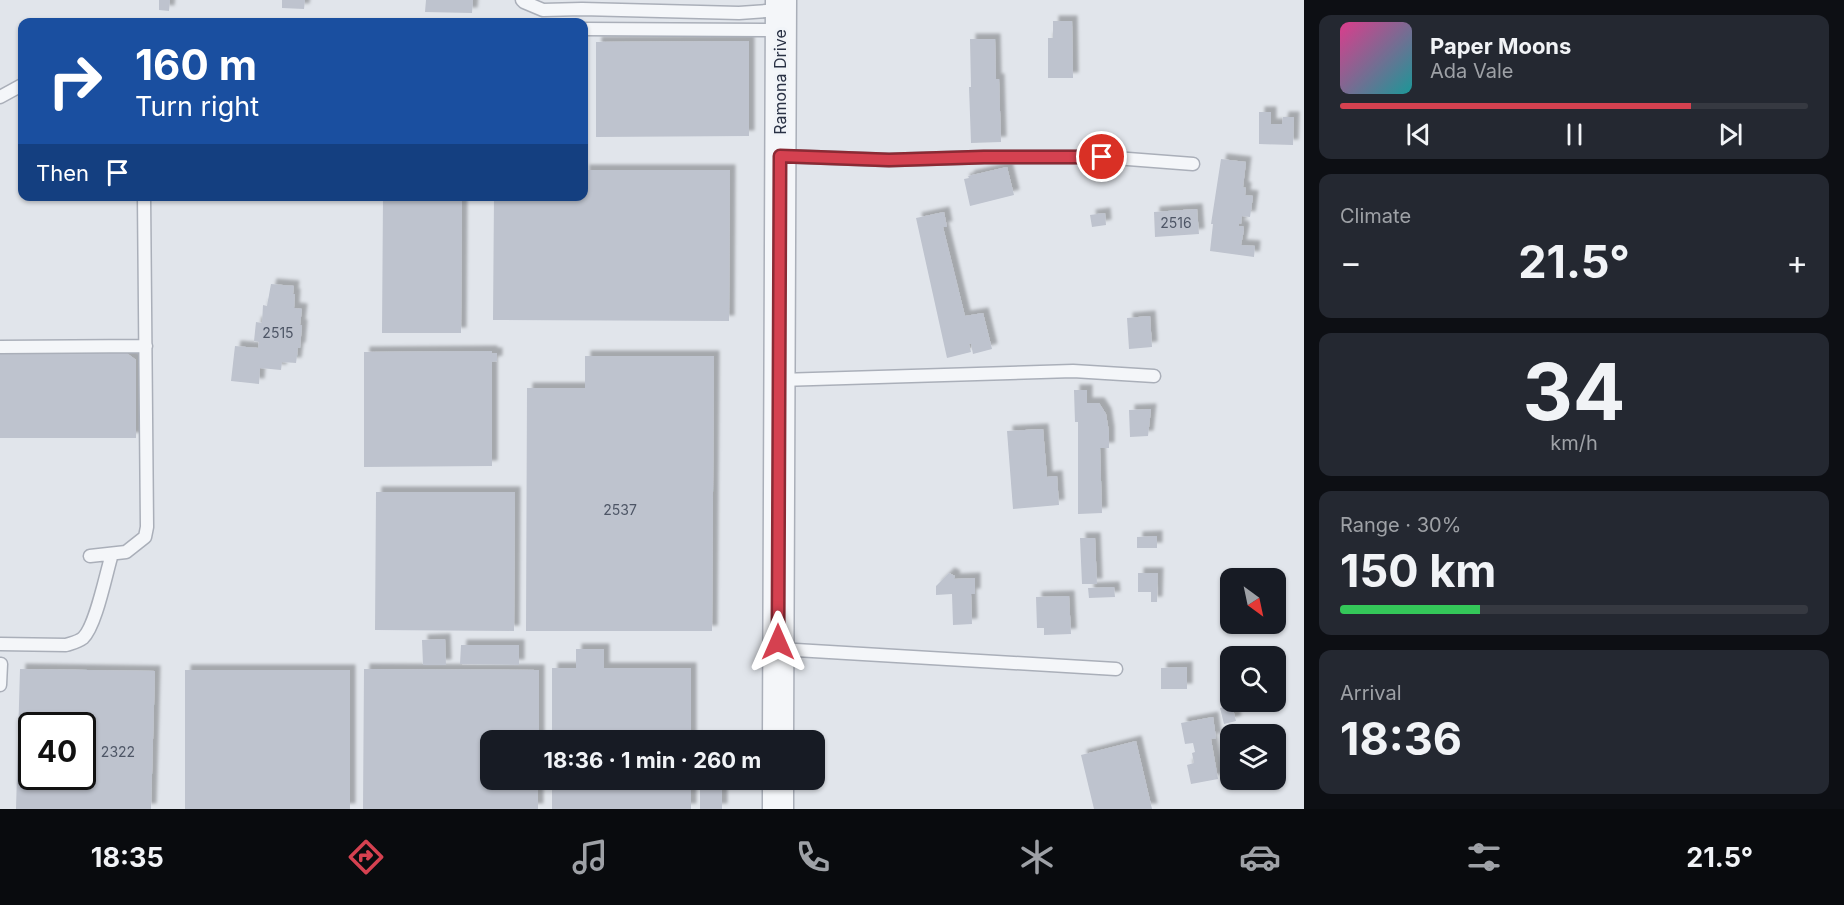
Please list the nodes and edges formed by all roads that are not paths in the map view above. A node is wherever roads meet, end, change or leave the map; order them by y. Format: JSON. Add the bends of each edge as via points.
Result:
{"nodes":[{"id":1,"x":522,"y":0,"type":"edge"},
{"id":2,"x":781,"y":13,"type":"edge"},
{"id":3,"x":588,"y":29,"type":"edge"},
{"id":4,"x":18,"y":87,"type":"edge"},
{"id":5,"x":0,"y":97,"type":"edge"},
{"id":6,"x":780,"y":156,"type":"junction"},
{"id":7,"x":1193,"y":164,"type":"dead end"},
{"id":8,"x":144,"y":201,"type":"edge"},
{"id":9,"x":0,"y":346,"type":"edge"},
{"id":10,"x":146,"y":346,"type":"junction"},
{"id":11,"x":1154,"y":375,"type":"dead end"},
{"id":12,"x":779,"y":381,"type":"junction"},
{"id":13,"x":112,"y":554,"type":"junction"},
{"id":14,"x":90,"y":556,"type":"dead end"},
{"id":15,"x":0,"y":645,"type":"edge"},
{"id":16,"x":779,"y":649,"type":"junction"},
{"id":17,"x":1,"y":664,"type":"edge"},
{"id":18,"x":1116,"y":669,"type":"dead end"},
{"id":19,"x":0,"y":685,"type":"edge"},
{"id":20,"x":778,"y":730,"type":"edge"},
{"id":21,"x":778,"y":790,"type":"edge"},
{"id":22,"x":778,"y":809,"type":"edge"}],
"edges":[{"from":1,"to":2,"type":"lane","via":[[543,10]]},
{"from":2,"to":3,"type":"lane"},
{"from":2,"to":6,"type":"street","name":"Ramona Drive"},
{"from":4,"to":5,"type":"lane"},
{"from":6,"to":7,"type":"lane","via":[[889,160],[1102,157]]},
{"from":6,"to":12,"type":"street","name":"Ramona Drive"},
{"from":8,"to":10,"type":"lane"},
{"from":9,"to":10,"type":"lane"},
{"from":10,"to":13,"type":"lane","via":[[146,537],[126,552]]},
{"from":11,"to":12,"type":"lane","via":[[1073,371]]},
{"from":12,"to":16,"type":"street","name":"Ramona Drive"},
{"from":13,"to":14,"type":"lane"},
{"from":13,"to":15,"type":"lane","via":[[91,626],[84,637],[66,645]]},
{"from":16,"to":18,"type":"lane"},
{"from":16,"to":20,"type":"street","name":"Ramona Drive"},
{"from":17,"to":19,"type":"lane"},
{"from":21,"to":22,"type":"street"}]}
